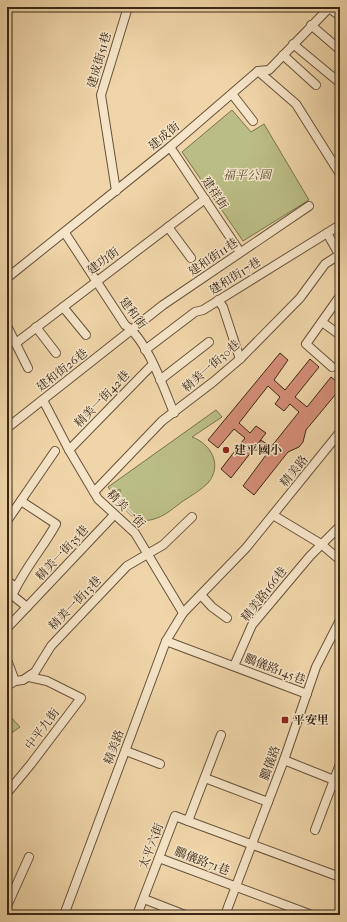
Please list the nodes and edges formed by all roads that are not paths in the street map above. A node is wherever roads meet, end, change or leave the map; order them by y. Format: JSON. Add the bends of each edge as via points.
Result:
{"nodes":[{"id":1,"x":128,"y":7,"type":"edge"},
{"id":2,"x":330,"y":7,"type":"edge"},
{"id":3,"x":340,"y":16,"type":"edge"},
{"id":4,"x":311,"y":25,"type":"junction"},
{"id":5,"x":293,"y":44,"type":"junction"},
{"id":6,"x":340,"y":50,"type":"edge"},
{"id":7,"x":283,"y":55,"type":"junction"},
{"id":8,"x":258,"y":71,"type":"junction"},
{"id":9,"x":340,"y":83,"type":"edge"},
{"id":10,"x":316,"y":85,"type":"dead end"},
{"id":11,"x":232,"y":94,"type":"junction"},
{"id":12,"x":252,"y":121,"type":"dead end"},
{"id":13,"x":170,"y":147,"type":"junction"},
{"id":14,"x":340,"y":174,"type":"edge"},
{"id":15,"x":116,"y":191,"type":"junction"},
{"id":16,"x":205,"y":199,"type":"junction"},
{"id":17,"x":309,"y":206,"type":"dead end"},
{"id":18,"x":340,"y":225,"type":"edge"},
{"id":19,"x":168,"y":227,"type":"junction"},
{"id":20,"x":64,"y":232,"type":"junction"},
{"id":21,"x":327,"y":233,"type":"junction"},
{"id":22,"x":240,"y":252,"type":"junction"},
{"id":23,"x":340,"y":255,"type":"edge"},
{"id":24,"x":191,"y":258,"type":"dead end"},
{"id":25,"x":7,"y":278,"type":"edge"},
{"id":26,"x":96,"y":281,"type":"junction"},
{"id":27,"x":340,"y":296,"type":"edge"},
{"id":28,"x":218,"y":300,"type":"junction"},
{"id":29,"x":63,"y":307,"type":"junction"},
{"id":30,"x":322,"y":322,"type":"junction"},
{"id":31,"x":7,"y":326,"type":"edge"},
{"id":32,"x":36,"y":327,"type":"junction"},
{"id":33,"x":131,"y":329,"type":"junction"},
{"id":34,"x":86,"y":335,"type":"dead end"},
{"id":35,"x":340,"y":335,"type":"edge"},
{"id":36,"x":209,"y":342,"type":"dead end"},
{"id":37,"x":16,"y":343,"type":"junction"},
{"id":38,"x":145,"y":350,"type":"junction"},
{"id":39,"x":56,"y":353,"type":"dead end"},
{"id":40,"x":240,"y":359,"type":"junction"},
{"id":41,"x":152,"y":364,"type":"junction"},
{"id":42,"x":332,"y":367,"type":"dead end"},
{"id":43,"x":28,"y":368,"type":"dead end"},
{"id":44,"x":160,"y":380,"type":"junction"},
{"id":45,"x":43,"y":400,"type":"junction"},
{"id":46,"x":174,"y":413,"type":"junction"},
{"id":47,"x":7,"y":428,"type":"edge"},
{"id":48,"x":340,"y":432,"type":"edge"},
{"id":49,"x":69,"y":450,"type":"junction"},
{"id":50,"x":55,"y":451,"type":"dead end"},
{"id":51,"x":94,"y":492,"type":"junction"},
{"id":52,"x":21,"y":501,"type":"junction"},
{"id":53,"x":114,"y":515,"type":"junction"},
{"id":54,"x":273,"y":515,"type":"junction"},
{"id":55,"x":192,"y":517,"type":"dead end"},
{"id":56,"x":7,"y":521,"type":"edge"},
{"id":57,"x":340,"y":526,"type":"edge"},
{"id":58,"x":320,"y":544,"type":"junction"},
{"id":59,"x":147,"y":554,"type":"junction"},
{"id":60,"x":340,"y":560,"type":"edge"},
{"id":61,"x":7,"y":581,"type":"edge"},
{"id":62,"x":12,"y":591,"type":"edge"},
{"id":63,"x":201,"y":595,"type":"junction"},
{"id":64,"x":27,"y":607,"type":"junction"},
{"id":65,"x":183,"y":613,"type":"junction"},
{"id":66,"x":227,"y":618,"type":"dead end"},
{"id":67,"x":340,"y":620,"type":"edge"},
{"id":68,"x":7,"y":628,"type":"edge"},
{"id":69,"x":166,"y":641,"type":"junction"},
{"id":70,"x":7,"y":660,"type":"edge"},
{"id":71,"x":234,"y":666,"type":"junction"},
{"id":72,"x":29,"y":677,"type":"junction"},
{"id":73,"x":15,"y":681,"type":"junction"},
{"id":74,"x":7,"y":686,"type":"edge"},
{"id":75,"x":307,"y":694,"type":"junction"},
{"id":76,"x":221,"y":735,"type":"dead end"},
{"id":77,"x":126,"y":751,"type":"junction"},
{"id":78,"x":284,"y":760,"type":"junction"},
{"id":79,"x":160,"y":764,"type":"dead end"},
{"id":80,"x":340,"y":764,"type":"edge"},
{"id":81,"x":205,"y":778,"type":"junction"},
{"id":82,"x":337,"y":780,"type":"edge"},
{"id":83,"x":7,"y":793,"type":"edge"},
{"id":84,"x":268,"y":802,"type":"junction"},
{"id":85,"x":188,"y":821,"type":"junction"},
{"id":86,"x":315,"y":830,"type":"dead end"},
{"id":87,"x":252,"y":845,"type":"junction"},
{"id":88,"x":29,"y":857,"type":"dead end"},
{"id":89,"x":159,"y":858,"type":"junction"},
{"id":90,"x":340,"y":877,"type":"edge"},
{"id":91,"x":236,"y":886,"type":"junction"},
{"id":92,"x":144,"y":899,"type":"junction"},
{"id":93,"x":7,"y":906,"type":"edge"},
{"id":94,"x":64,"y":915,"type":"edge"},
{"id":95,"x":138,"y":915,"type":"edge"},
{"id":96,"x":185,"y":915,"type":"edge"},
{"id":97,"x":225,"y":915,"type":"edge"},
{"id":98,"x":312,"y":915,"type":"edge"}],
"edges":[{"from":1,"to":15,"type":"street","name":"建成街51巷","via":[[101,95]]},
{"from":2,"to":3,"type":"street"},
{"from":2,"to":4,"type":"street","name":"建成街"},
{"from":4,"to":5,"type":"street","name":"建成街"},
{"from":4,"to":6,"type":"street"},
{"from":5,"to":7,"type":"street","name":"建成街"},
{"from":5,"to":9,"type":"street"},
{"from":7,"to":8,"type":"street","name":"建成街","via":[[269,70]]},
{"from":7,"to":10,"type":"street"},
{"from":8,"to":11,"type":"street","name":"建成街"},
{"from":8,"to":14,"type":"street","via":[[296,104]]},
{"from":11,"to":12,"type":"street"},
{"from":11,"to":13,"type":"street","name":"建成街"},
{"from":13,"to":15,"type":"street","name":"建成街"},
{"from":13,"to":16,"type":"street","name":"建祥街"},
{"from":15,"to":20,"type":"street","name":"建成街"},
{"from":16,"to":19,"type":"street","name":"建功街"},
{"from":16,"to":22,"type":"street","name":"建祥街"},
{"from":17,"to":22,"type":"street","name":"建和街11巷"},
{"from":18,"to":21,"type":"street","name":"建和街17巷"},
{"from":19,"to":24,"type":"street"},
{"from":19,"to":26,"type":"street","name":"建功街"},
{"from":20,"to":25,"type":"street","name":"建成街"},
{"from":20,"to":26,"type":"street","name":"建和街"},
{"from":21,"to":23,"type":"street"},
{"from":21,"to":28,"type":"street","name":"建和街17巷"},
{"from":22,"to":33,"type":"street","name":"建和街11巷"},
{"from":23,"to":40,"type":"street","name":"精美一街30巷","via":[[325,264],[300,298]]},
{"from":26,"to":29,"type":"street","name":"建功街"},
{"from":26,"to":33,"type":"street","name":"建和街","via":[[125,325]]},
{"from":27,"to":30,"type":"street"},
{"from":28,"to":38,"type":"street","name":"建和街17巷","via":[[204,310],[195,312]]},
{"from":28,"to":40,"type":"street","via":[[223,307]]},
{"from":29,"to":32,"type":"street","name":"建功街"},
{"from":29,"to":34,"type":"street"},
{"from":30,"to":35,"type":"street"},
{"from":30,"to":42,"type":"street","via":[[306,344]]},
{"from":31,"to":37,"type":"street"},
{"from":32,"to":37,"type":"street","name":"建功街"},
{"from":32,"to":39,"type":"street"},
{"from":33,"to":38,"type":"street","name":"建和街"},
{"from":33,"to":45,"type":"street","name":"建和街26巷"},
{"from":36,"to":44,"type":"street"},
{"from":37,"to":43,"type":"street"},
{"from":38,"to":41,"type":"street","name":"建和街"},
{"from":40,"to":46,"type":"street","name":"精美一街30巷"},
{"from":41,"to":44,"type":"street","name":"建和街"},
{"from":41,"to":49,"type":"street","name":"精美一街42巷"},
{"from":44,"to":46,"type":"street","name":"建和街"},
{"from":45,"to":47,"type":"street","name":"建和街26巷"},
{"from":45,"to":49,"type":"street","name":"精美一街"},
{"from":46,"to":51,"type":"street","name":"精美一街30巷","via":[[162,421]]},
{"from":48,"to":54,"type":"street","name":"精美路"},
{"from":49,"to":51,"type":"street","name":"精美一街"},
{"from":50,"to":52,"type":"street"},
{"from":51,"to":53,"type":"street","name":"精美一街"},
{"from":52,"to":56,"type":"street"},
{"from":52,"to":62,"type":"street","via":[[56,524],[46,543]]},
{"from":53,"to":59,"type":"street","name":"精美一街","via":[[135,533]]},
{"from":53,"to":64,"type":"street","name":"精美一街35巷"},
{"from":54,"to":58,"type":"street"},
{"from":54,"to":63,"type":"street","name":"精美路","via":[[246,548]]},
{"from":55,"to":59,"type":"street","name":"精美一街13巷","via":[[163,545]]},
{"from":57,"to":58,"type":"street","name":"精美路166巷"},
{"from":58,"to":60,"type":"street"},
{"from":58,"to":71,"type":"street","name":"精美路166巷","via":[[252,625]]},
{"from":59,"to":65,"type":"street","name":"精美一街"},
{"from":59,"to":72,"type":"street","name":"精美一街13巷","via":[[127,566],[51,646]]},
{"from":61,"to":62,"type":"street"},
{"from":62,"to":64,"type":"street"},
{"from":63,"to":65,"type":"street","name":"精美路"},
{"from":63,"to":66,"type":"street"},
{"from":64,"to":68,"type":"street","name":"精美一街35巷"},
{"from":65,"to":69,"type":"street","name":"精美路"},
{"from":67,"to":75,"type":"street","name":"鵬儀路","via":[[316,667]]},
{"from":69,"to":71,"type":"street"},
{"from":69,"to":77,"type":"street","name":"精美路"},
{"from":70,"to":73,"type":"street"},
{"from":71,"to":75,"type":"street","name":"鵬儀路145巷"},
{"from":72,"to":73,"type":"street"},
{"from":72,"to":83,"type":"street","name":"中平九街","via":[[46,681],[81,698]]},
{"from":73,"to":74,"type":"street"},
{"from":75,"to":78,"type":"street","name":"鵬儀路"},
{"from":76,"to":81,"type":"street"},
{"from":77,"to":79,"type":"street"},
{"from":77,"to":94,"type":"street","name":"精美路"},
{"from":78,"to":82,"type":"street"},
{"from":78,"to":84,"type":"street","name":"鵬儀路"},
{"from":80,"to":82,"type":"street"},
{"from":81,"to":84,"type":"street"},
{"from":81,"to":85,"type":"street"},
{"from":82,"to":86,"type":"street"},
{"from":84,"to":87,"type":"street","name":"鵬儀路"},
{"from":85,"to":87,"type":"street","name":"太平六街"},
{"from":85,"to":89,"type":"street","name":"太平六街","via":[[175,816]]},
{"from":87,"to":90,"type":"street","name":"太平六街"},
{"from":87,"to":91,"type":"street","name":"鵬儀路"},
{"from":88,"to":93,"type":"street"},
{"from":89,"to":91,"type":"street","name":"鵬儀路71巷"},
{"from":89,"to":92,"type":"street","name":"太平六街"},
{"from":91,"to":97,"type":"street","name":"鵬儀路"},
{"from":91,"to":98,"type":"street","name":"鵬儀路71巷"},
{"from":92,"to":95,"type":"street","name":"太平六街"},
{"from":92,"to":96,"type":"street"}]}
